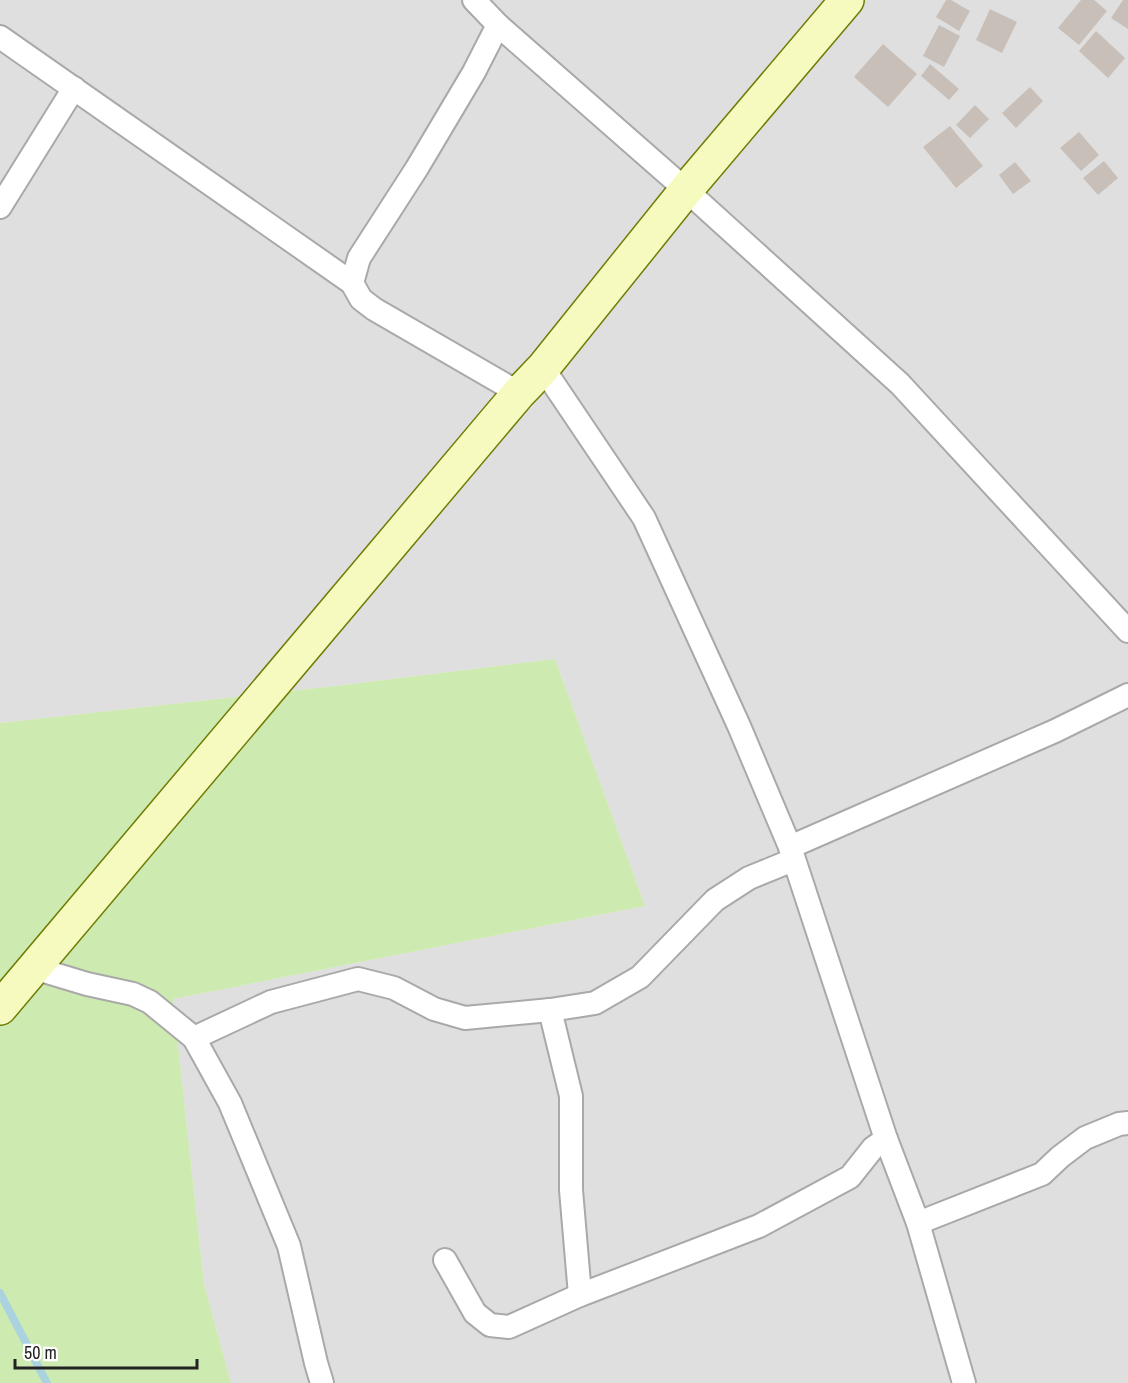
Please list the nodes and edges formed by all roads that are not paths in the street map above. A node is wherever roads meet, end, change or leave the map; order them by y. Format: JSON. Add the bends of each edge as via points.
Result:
{"nodes":[{"id":1,"x":474,"y":0,"type":"edge"},
{"id":2,"x":847,"y":0,"type":"edge"},
{"id":3,"x":498,"y":25,"type":"junction"},
{"id":4,"x":0,"y":37,"type":"edge"},
{"id":5,"x":74,"y":88,"type":"junction"},
{"id":6,"x":686,"y":190,"type":"junction"},
{"id":7,"x":0,"y":207,"type":"edge"},
{"id":8,"x":352,"y":283,"type":"junction"},
{"id":9,"x":543,"y":368,"type":"junction"},
{"id":10,"x":519,"y":393,"type":"junction"},
{"id":11,"x":1128,"y":631,"type":"edge"},
{"id":12,"x":1128,"y":695,"type":"edge"},
{"id":13,"x":792,"y":853,"type":"junction"},
{"id":14,"x":34,"y":969,"type":"junction"},
{"id":15,"x":0,"y":1008,"type":"edge"},
{"id":16,"x":550,"y":1010,"type":"junction"},
{"id":17,"x":194,"y":1038,"type":"junction"},
{"id":18,"x":1128,"y":1123,"type":"edge"},
{"id":19,"x":886,"y":1138,"type":"junction"},
{"id":20,"x":918,"y":1223,"type":"junction"},
{"id":21,"x":445,"y":1260,"type":"dead end"},
{"id":22,"x":580,"y":1295,"type":"junction"},
{"id":23,"x":322,"y":1383,"type":"edge"},
{"id":24,"x":964,"y":1383,"type":"edge"}],
"edges":[{"from":1,"to":3,"type":"street"},
{"from":2,"to":6,"type":"street"},
{"from":3,"to":6,"type":"street"},
{"from":3,"to":8,"type":"street","via":[[417,168],[359,258]]},
{"from":4,"to":5,"type":"street"},
{"from":5,"to":7,"type":"street"},
{"from":5,"to":8,"type":"street"},
{"from":6,"to":9,"type":"street"},
{"from":6,"to":11,"type":"street","via":[[900,384]]},
{"from":8,"to":10,"type":"street","via":[[374,309]]},
{"from":9,"to":10,"type":"street"},
{"from":9,"to":13,"type":"street","via":[[644,518]]},
{"from":10,"to":14,"type":"street"},
{"from":12,"to":13,"type":"street"},
{"from":13,"to":16,"type":"street","via":[[715,900],[640,977],[595,1003]]},
{"from":13,"to":19,"type":"street"},
{"from":14,"to":15,"type":"street"},
{"from":14,"to":17,"type":"street","via":[[133,994],[150,1002]]},
{"from":16,"to":17,"type":"street","via":[[465,1018],[434,1009],[394,988],[358,979],[271,1002]]},
{"from":16,"to":22,"type":"street","via":[[571,1096],[571,1190]]},
{"from":17,"to":23,"type":"street","via":[[230,1103],[289,1246]]},
{"from":18,"to":20,"type":"street","via":[[1084,1138],[1042,1174]]},
{"from":19,"to":20,"type":"street"},
{"from":19,"to":22,"type":"street","via":[[850,1177],[759,1226]]},
{"from":20,"to":24,"type":"street"},
{"from":21,"to":22,"type":"street","via":[[475,1313],[490,1325],[509,1327]]}]}
